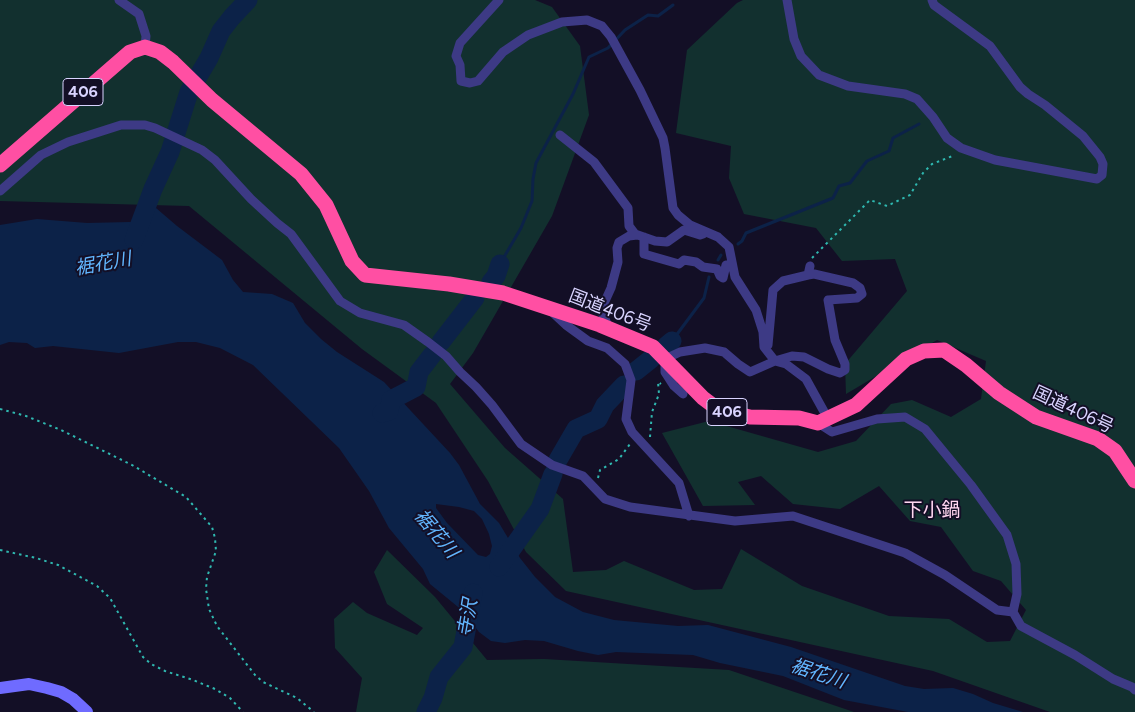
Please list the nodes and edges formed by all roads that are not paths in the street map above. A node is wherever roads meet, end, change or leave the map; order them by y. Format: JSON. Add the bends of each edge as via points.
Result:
{"nodes":[{"id":1,"x":119,"y":0,"type":"edge"},
{"id":2,"x":499,"y":0,"type":"edge"},
{"id":3,"x":787,"y":0,"type":"edge"},
{"id":4,"x":932,"y":0,"type":"edge"},
{"id":5,"x":145,"y":47,"type":"junction"},
{"id":6,"x":560,"y":135,"type":"dead end"},
{"id":7,"x":0,"y":165,"type":"edge"},
{"id":8,"x":0,"y":191,"type":"edge"},
{"id":9,"x":708,"y":233,"type":"junction"},
{"id":10,"x":641,"y":236,"type":"junction"},
{"id":11,"x":733,"y":267,"type":"junction"},
{"id":12,"x":545,"y":306,"type":"junction"},
{"id":13,"x":609,"y":328,"type":"junction"},
{"id":14,"x":767,"y":351,"type":"junction"},
{"id":15,"x":665,"y":359,"type":"junction"},
{"id":16,"x":775,"y":361,"type":"junction"},
{"id":17,"x":682,"y":394,"type":"dead end"},
{"id":18,"x":822,"y":420,"type":"junction"},
{"id":19,"x":1135,"y":481,"type":"edge"},
{"id":20,"x":689,"y":516,"type":"junction"},
{"id":21,"x":1013,"y":612,"type":"junction"},
{"id":22,"x":0,"y":688,"type":"edge"},
{"id":23,"x":1135,"y":690,"type":"edge"},
{"id":24,"x":87,"y":712,"type":"edge"}],
"edges":[{"from":1,"to":5,"type":"street","via":[[139,14],[146,36]]},
{"from":2,"to":9,"type":"street","via":[[460,43],[456,56],[461,80],[478,81],[503,52],[528,35],[562,22],[587,20],[602,26],[611,36],[663,138],[673,208],[690,225]]},
{"from":3,"to":4,"type":"street","via":[[794,39],[801,56],[819,75],[848,86],[905,94],[917,99],[947,138],[960,148],[995,160],[1098,179],[1102,175],[1103,164],[1083,136],[1020,87],[990,46],[934,5]]},
{"from":5,"to":7,"type":"highway","number":"406","via":[[126,55]]},
{"from":5,"to":12,"type":"highway","name":"国道406号","number":"406","via":[[160,52],[173,62],[212,100],[300,174],[326,205],[352,261],[365,275],[503,293]]},
{"from":6,"to":10,"type":"street","via":[[594,162],[628,208],[629,226],[634,234]]},
{"from":8,"to":20,"type":"street","via":[[41,155],[68,142],[121,125],[145,125],[202,150],[250,199],[292,234],[340,301],[360,313],[404,325],[446,356],[492,405],[521,444],[535,455],[582,476],[604,498],[630,507]]},
{"from":9,"to":10,"type":"street","via":[[700,235],[684,230],[667,242]]},
{"from":9,"to":11,"type":"street","via":[[729,247]]},
{"from":10,"to":11,"type":"street","via":[[644,254],[679,264],[684,260],[696,262],[703,267],[717,269],[722,278],[726,265]]},
{"from":10,"to":13,"type":"street","via":[[630,236],[619,242],[618,262],[601,310]]},
{"from":11,"to":14,"type":"street","via":[[735,277],[756,310]]},
{"from":12,"to":13,"type":"highway","name":"国道406号","number":"406"},
{"from":12,"to":20,"type":"street","via":[[566,325],[607,348],[625,364],[631,380],[626,419],[632,432],[679,483]]},
{"from":13,"to":15,"type":"highway","name":"国道406号","number":"406","via":[[653,348]]},
{"from":14,"to":16,"type":"street"},
{"from":14,"to":16,"type":"street","via":[[773,290],[783,281],[809,271],[853,283],[860,288],[862,294],[857,298],[828,300],[835,340],[845,370],[840,373],[804,357],[792,356]]},
{"from":15,"to":16,"type":"street","via":[[680,352],[705,348],[724,352],[750,372]]},
{"from":15,"to":17,"type":"street","via":[[666,372]]},
{"from":15,"to":18,"type":"highway","name":"国道406号","number":"406","via":[[719,410],[750,417]]},
{"from":16,"to":18,"type":"street","via":[[786,364],[806,379]]},
{"from":18,"to":19,"type":"highway","name":"国道406号","via":[[856,405],[906,358],[924,351],[944,350],[999,394],[1036,417],[1098,440],[1115,451]]},
{"from":18,"to":21,"type":"street","via":[[832,432],[877,419],[904,417],[925,429],[1007,535],[1016,564],[1017,594]]},
{"from":20,"to":21,"type":"street","via":[[735,521],[793,516],[905,553],[997,610]]},
{"from":21,"to":23,"type":"street","via":[[1021,626]]},
{"from":22,"to":24,"type":"street","via":[[29,684],[47,688],[73,699]]}]}
